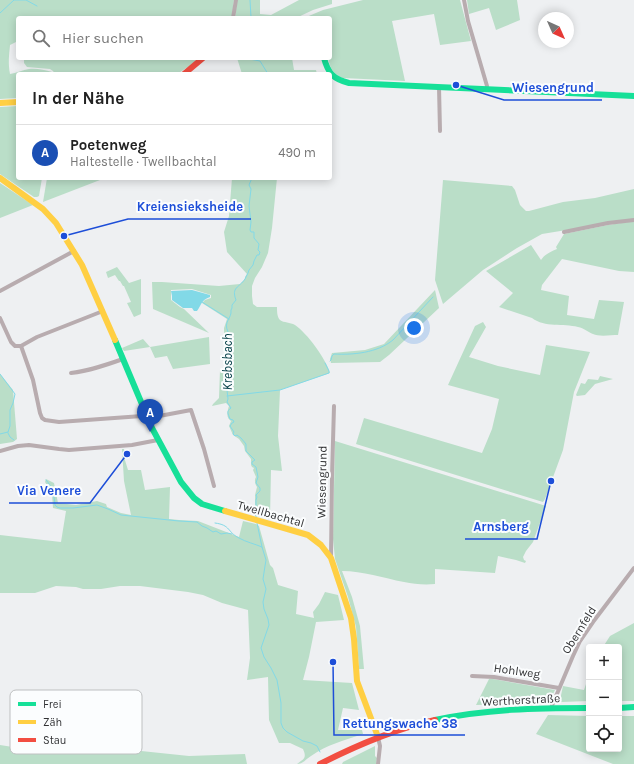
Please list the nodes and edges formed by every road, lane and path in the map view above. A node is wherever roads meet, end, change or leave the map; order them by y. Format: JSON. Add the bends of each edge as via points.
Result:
{"nodes":[{"id":1,"x":236,"y":0,"type":"edge"},
{"id":2,"x":464,"y":0,"type":"edge"},
{"id":3,"x":233,"y":16,"type":"edge"},
{"id":4,"x":201,"y":60,"type":"edge"},
{"id":5,"x":325,"y":60,"type":"edge"},
{"id":6,"x":186,"y":72,"type":"edge"},
{"id":7,"x":329,"y":72,"type":"edge"},
{"id":8,"x":332,"y":76,"type":"edge"},
{"id":9,"x":438,"y":87,"type":"junction"},
{"id":10,"x":487,"y":89,"type":"junction"},
{"id":11,"x":634,"y":96,"type":"edge"},
{"id":12,"x":16,"y":102,"type":"edge"},
{"id":13,"x":0,"y":103,"type":"edge"},
{"id":14,"x":440,"y":131,"type":"dead end"},
{"id":15,"x":0,"y":178,"type":"edge"},
{"id":16,"x":634,"y":220,"type":"edge"},
{"id":17,"x":564,"y":232,"type":"dead end"},
{"id":18,"x":74,"y":252,"type":"junction"},
{"id":19,"x":0,"y":291,"type":"edge"},
{"id":20,"x":103,"y":311,"type":"junction"},
{"id":21,"x":0,"y":318,"type":"edge"},
{"id":22,"x":21,"y":346,"type":"junction"},
{"id":23,"x":123,"y":358,"type":"junction"},
{"id":24,"x":71,"y":373,"type":"dead end"},
{"id":25,"x":334,"y":406,"type":"dead end"},
{"id":26,"x":148,"y":417,"type":"junction"},
{"id":27,"x":158,"y":440,"type":"junction"},
{"id":28,"x":0,"y":451,"type":"edge"},
{"id":29,"x":214,"y":486,"type":"dead end"},
{"id":30,"x":331,"y":558,"type":"junction"},
{"id":31,"x":634,"y":568,"type":"edge"},
{"id":32,"x":472,"y":676,"type":"dead end"},
{"id":33,"x":559,"y":688,"type":"junction"},
{"id":34,"x":634,"y":707,"type":"edge"},
{"id":35,"x":551,"y":708,"type":"junction"},
{"id":36,"x":586,"y":708,"type":"edge"},
{"id":37,"x":622,"y":708,"type":"edge"},
{"id":38,"x":378,"y":737,"type":"junction"},
{"id":39,"x":320,"y":764,"type":"edge"},
{"id":40,"x":378,"y":764,"type":"edge"}],
"edges":[{"from":1,"to":3,"type":"street"},
{"from":2,"to":10,"type":"street"},
{"from":4,"to":6,"type":"street"},
{"from":5,"to":7,"type":"street"},
{"from":8,"to":9,"type":"street","via":[[344,82]]},
{"from":9,"to":10,"type":"street"},
{"from":9,"to":14,"type":"street"},
{"from":10,"to":11,"type":"street"},
{"from":12,"to":13,"type":"street"},
{"from":15,"to":18,"type":"street","name":"Twellbachtal","via":[[46,212]]},
{"from":16,"to":17,"type":"street"},
{"from":18,"to":19,"type":"street"},
{"from":18,"to":20,"type":"street","name":"Twellbachtal"},
{"from":20,"to":22,"type":"street"},
{"from":20,"to":23,"type":"street","name":"Twellbachtal"},
{"from":21,"to":22,"type":"street","via":[[13,345]]},
{"from":22,"to":26,"type":"street","via":[[33,380],[40,414],[45,420],[59,422]]},
{"from":23,"to":24,"type":"street","via":[[106,366]]},
{"from":23,"to":26,"type":"street","name":"Twellbachtal"},
{"from":25,"to":30,"type":"street","name":"Wiesengrund"},
{"from":26,"to":27,"type":"street","name":"Twellbachtal"},
{"from":26,"to":29,"type":"street","via":[[190,410]]},
{"from":27,"to":28,"type":"street","via":[[132,445],[69,450],[29,445]]},
{"from":27,"to":30,"type":"street","name":"Twellbachtal","via":[[181,482],[202,504],[308,535],[321,544]]},
{"from":30,"to":38,"type":"street","name":"Twellbachtal","via":[[351,618],[356,675]]},
{"from":31,"to":33,"type":"street","name":"Obernfeld","via":[[580,641]]},
{"from":32,"to":33,"type":"street","name":"Hohlweg","via":[[494,677]]},
{"from":33,"to":35,"type":"street","name":"Obernfeld"},
{"from":34,"to":37,"type":"street"},
{"from":35,"to":36,"type":"street","name":"Wertherstraße"},
{"from":35,"to":38,"type":"street","name":"Wertherstraße","via":[[461,715]]},
{"from":38,"to":39,"type":"street","name":"Wertherstraße"},
{"from":38,"to":40,"type":"street"}]}
